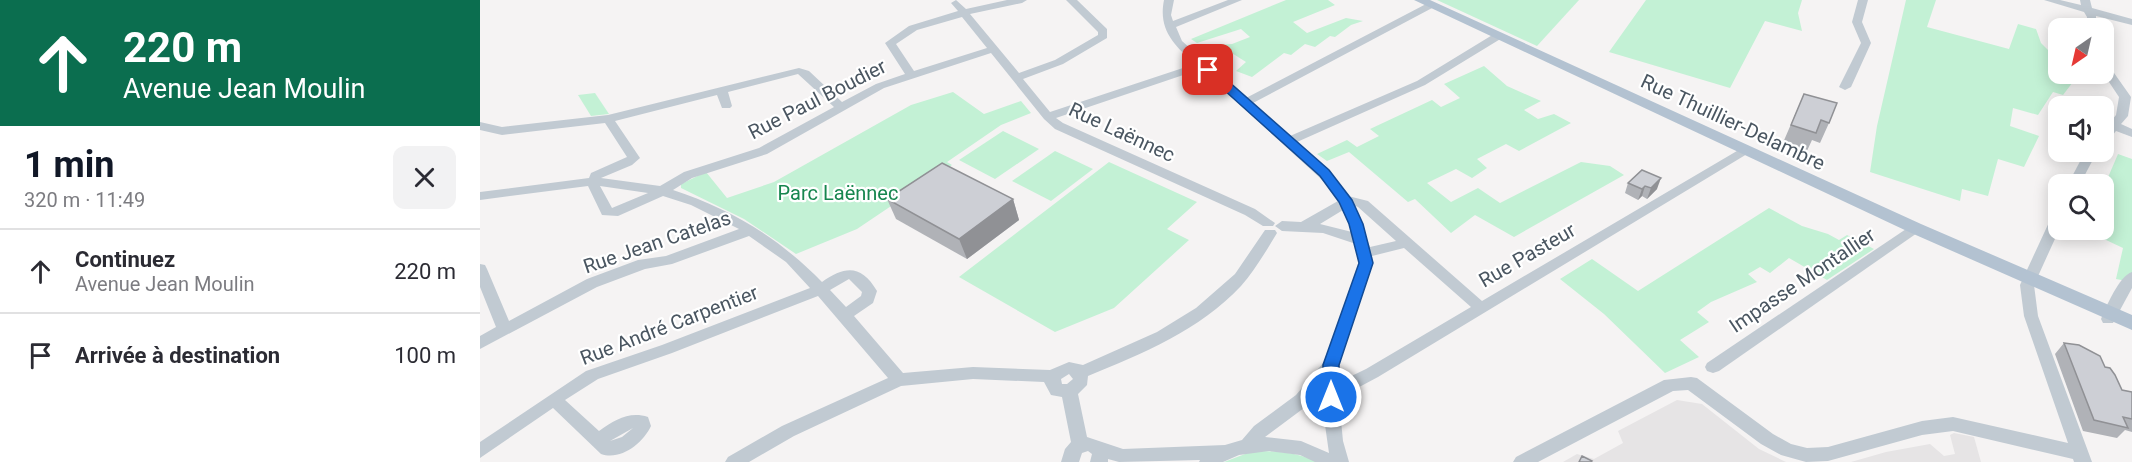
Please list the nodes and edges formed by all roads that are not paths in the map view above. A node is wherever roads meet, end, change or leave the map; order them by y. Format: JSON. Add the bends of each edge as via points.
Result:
{"nodes":[{"id":1,"x":1022,"y":0,"type":"edge"},
{"id":2,"x":1071,"y":0,"type":"edge"},
{"id":3,"x":1168,"y":0,"type":"edge"},
{"id":4,"x":1237,"y":0,"type":"edge"},
{"id":5,"x":1863,"y":0,"type":"edge"},
{"id":6,"x":2049,"y":0,"type":"edge"},
{"id":7,"x":2085,"y":0,"type":"edge"},
{"id":8,"x":1426,"y":2,"type":"edge"},
{"id":9,"x":956,"y":3,"type":"dead end"},
{"id":10,"x":2089,"y":12,"type":"junction"},
{"id":11,"x":965,"y":13,"type":"junction"},
{"id":12,"x":2092,"y":18,"type":"edge"},
{"id":13,"x":2132,"y":22,"type":"edge"},
{"id":14,"x":1169,"y":26,"type":"junction"},
{"id":15,"x":1498,"y":36,"type":"junction"},
{"id":16,"x":993,"y":49,"type":"junction"},
{"id":17,"x":1203,"y":65,"type":"junction"},
{"id":18,"x":911,"y":75,"type":"junction"},
{"id":19,"x":1016,"y":78,"type":"junction"},
{"id":20,"x":2114,"y":81,"type":"edge"},
{"id":21,"x":1845,"y":87,"type":"dead end"},
{"id":22,"x":722,"y":91,"type":"junction"},
{"id":23,"x":1245,"y":103,"type":"junction"},
{"id":24,"x":726,"y":106,"type":"dead end"},
{"id":25,"x":840,"y":107,"type":"junction"},
{"id":26,"x":1048,"y":117,"type":"junction"},
{"id":27,"x":608,"y":119,"type":"junction"},
{"id":28,"x":480,"y":126,"type":"edge"},
{"id":29,"x":2115,"y":126,"type":"joint"},
{"id":30,"x":2132,"y":133,"type":"edge"},
{"id":31,"x":1289,"y":141,"type":"junction"},
{"id":32,"x":1746,"y":151,"type":"junction"},
{"id":33,"x":594,"y":181,"type":"junction"},
{"id":34,"x":662,"y":191,"type":"junction"},
{"id":35,"x":480,"y":196,"type":"edge"},
{"id":36,"x":1346,"y":200,"type":"junction"},
{"id":37,"x":1306,"y":225,"type":"junction"},
{"id":38,"x":1273,"y":228,"type":"junction"},
{"id":39,"x":1916,"y":228,"type":"junction"},
{"id":40,"x":752,"y":230,"type":"junction"},
{"id":41,"x":2049,"y":240,"type":"edge"},
{"id":42,"x":1407,"y":243,"type":"junction"},
{"id":43,"x":1363,"y":247,"type":"junction"},
{"id":44,"x":480,"y":269,"type":"edge"},
{"id":45,"x":2132,"y":277,"type":"edge"},
{"id":46,"x":2030,"y":278,"type":"junction"},
{"id":47,"x":820,"y":290,"type":"junction"},
{"id":48,"x":1480,"y":307,"type":"junction"},
{"id":49,"x":845,"y":315,"type":"junction"},
{"id":50,"x":2109,"y":316,"type":"junction"},
{"id":51,"x":2132,"y":323,"type":"edge"},
{"id":52,"x":505,"y":330,"type":"junction"},
{"id":53,"x":480,"y":343,"type":"edge"},
{"id":54,"x":1331,"y":365,"type":"junction"},
{"id":55,"x":1713,"y":367,"type":"dead end"},
{"id":56,"x":1080,"y":373,"type":"junction"},
{"id":57,"x":1054,"y":376,"type":"junction"},
{"id":58,"x":899,"y":380,"type":"junction"},
{"id":59,"x":1069,"y":390,"type":"junction"},
{"id":60,"x":1331,"y":397,"type":"junction"},
{"id":61,"x":555,"y":398,"type":"junction"},
{"id":62,"x":602,"y":444,"type":"dead end"},
{"id":63,"x":1080,"y":445,"type":"junction"},
{"id":64,"x":1248,"y":445,"type":"junction"},
{"id":65,"x":480,"y":451,"type":"edge"},
{"id":66,"x":1225,"y":452,"type":"junction"},
{"id":67,"x":1100,"y":456,"type":"edge"},
{"id":68,"x":2081,"y":457,"type":"edge"},
{"id":69,"x":735,"y":462,"type":"edge"},
{"id":70,"x":1069,"y":462,"type":"edge"},
{"id":71,"x":1208,"y":462,"type":"edge"},
{"id":72,"x":1330,"y":462,"type":"edge"},
{"id":73,"x":1340,"y":462,"type":"edge"},
{"id":74,"x":1522,"y":462,"type":"edge"}],
"edges":[{"from":1,"to":11,"type":"street"},
{"from":2,"to":19,"type":"street","via":[[1103,31],[1103,36],[1059,62]]},
{"from":3,"to":14,"type":"street"},
{"from":4,"to":14,"type":"street"},
{"from":5,"to":21,"type":"street","via":[[1857,22],[1866,43]]},
{"from":6,"to":10,"type":"street"},
{"from":7,"to":10,"type":"street"},
{"from":8,"to":15,"type":"main road","name":"Rue Thuillier-Delambre"},
{"from":8,"to":23,"type":"street"},
{"from":9,"to":11,"type":"street","name":"Rue Laënnec"},
{"from":10,"to":12,"type":"street"},
{"from":10,"to":13,"type":"street"},
{"from":11,"to":16,"type":"street","name":"Rue Laënnec"},
{"from":11,"to":18,"type":"street","via":[[913,28],[890,43]]},
{"from":14,"to":17,"type":"street","via":[[1177,42]]},
{"from":15,"to":31,"type":"street","via":[[1421,83]]},
{"from":15,"to":32,"type":"main road","name":"Rue Thuillier-Delambre"},
{"from":16,"to":18,"type":"street","name":"Rue Paul Boudier"},
{"from":16,"to":19,"type":"street","name":"Rue Laënnec"},
{"from":17,"to":23,"type":"street"},
{"from":17,"to":26,"type":"street"},
{"from":18,"to":25,"type":"street","name":"Rue Paul Boudier"},
{"from":19,"to":26,"type":"street","name":"Rue Laënnec"},
{"from":20,"to":29,"type":"street","via":[[2125,97],[2122,116]]},
{"from":22,"to":24,"type":"street"},
{"from":22,"to":25,"type":"street","via":[[799,71]]},
{"from":22,"to":27,"type":"street"},
{"from":23,"to":31,"type":"street"},
{"from":25,"to":34,"type":"street","name":"Rue Paul Boudier","via":[[763,151],[688,174]]},
{"from":26,"to":38,"type":"street","name":"Rue Laënnec","via":[[1072,133],[1250,212]]},
{"from":27,"to":28,"type":"street","via":[[502,131]]},
{"from":27,"to":33,"type":"street","via":[[634,158],[595,176]]},
{"from":29,"to":30,"type":"street"},
{"from":31,"to":36,"type":"street"},
{"from":32,"to":39,"type":"main road","name":"Rue Thuillier-Delambre"},
{"from":32,"to":48,"type":"street","name":"Rue Pasteur"},
{"from":33,"to":34,"type":"street"},
{"from":33,"to":34,"type":"street","name":"Rue Paul Boudier","via":[[607,212],[613,213]]},
{"from":33,"to":35,"type":"street"},
{"from":34,"to":40,"type":"street","via":[[696,202]]},
{"from":36,"to":37,"type":"street"},
{"from":36,"to":42,"type":"street","via":[[1363,204]]},
{"from":36,"to":43,"type":"street"},
{"from":37,"to":38,"type":"street"},
{"from":37,"to":43,"type":"street","via":[[1329,229]]},
{"from":38,"to":56,"type":"street","via":[[1234,284],[1200,312],[1159,337]]},
{"from":39,"to":46,"type":"main road","name":"Rue Thuillier-Delambre"},
{"from":39,"to":55,"type":"street","name":"Impasse Montallier"},
{"from":40,"to":47,"type":"street","via":[[791,259]]},
{"from":40,"to":52,"type":"street","name":"Rue Jean Catelas","via":[[592,283]]},
{"from":41,"to":46,"type":"street"},
{"from":42,"to":43,"type":"street"},
{"from":42,"to":48,"type":"street"},
{"from":43,"to":54,"type":"street","via":[[1365,268]]},
{"from":44,"to":52,"type":"street"},
{"from":45,"to":50,"type":"street"},
{"from":46,"to":50,"type":"main road","name":"Rue Thuillier-Delambre"},
{"from":46,"to":68,"type":"street","via":[[2027,285],[2031,316]]},
{"from":47,"to":49,"type":"street"},
{"from":47,"to":49,"type":"street","name":"Rue André Carpentier","via":[[842,275],[852,274],[870,291],[868,299]]},
{"from":47,"to":61,"type":"street","name":"Rue André Carpentier","via":[[592,375]]},
{"from":48,"to":60,"type":"street","name":"Rue Pasteur"},
{"from":49,"to":58,"type":"street"},
{"from":50,"to":51,"type":"main road","name":"Rue Thuillier-Delambre"},
{"from":52,"to":53,"type":"street","name":"Rue Jean Catelas"},
{"from":54,"to":60,"type":"street"},
{"from":54,"to":64,"type":"street","via":[[1302,400]]},
{"from":56,"to":57,"type":"street","via":[[1069,368]]},
{"from":56,"to":59,"type":"street","via":[[1078,385]]},
{"from":57,"to":58,"type":"street","via":[[973,373]]},
{"from":57,"to":59,"type":"street","via":[[1054,387]]},
{"from":58,"to":69,"type":"street","via":[[788,431]]},
{"from":59,"to":63,"type":"street"},
{"from":60,"to":73,"type":"street"},
{"from":61,"to":62,"type":"street"},
{"from":61,"to":65,"type":"street","name":"Rue André Carpentier"},
{"from":63,"to":67,"type":"street","via":[[1093,444]]},
{"from":63,"to":70,"type":"street"},
{"from":64,"to":66,"type":"street"},
{"from":64,"to":72,"type":"street","via":[[1291,445]]},
{"from":66,"to":67,"type":"street"},
{"from":66,"to":71,"type":"street"},
{"from":68,"to":74,"type":"street","via":[[1953,424],[1922,428],[1828,454],[1807,455],[1767,439],[1691,383],[1660,389]]}]}
